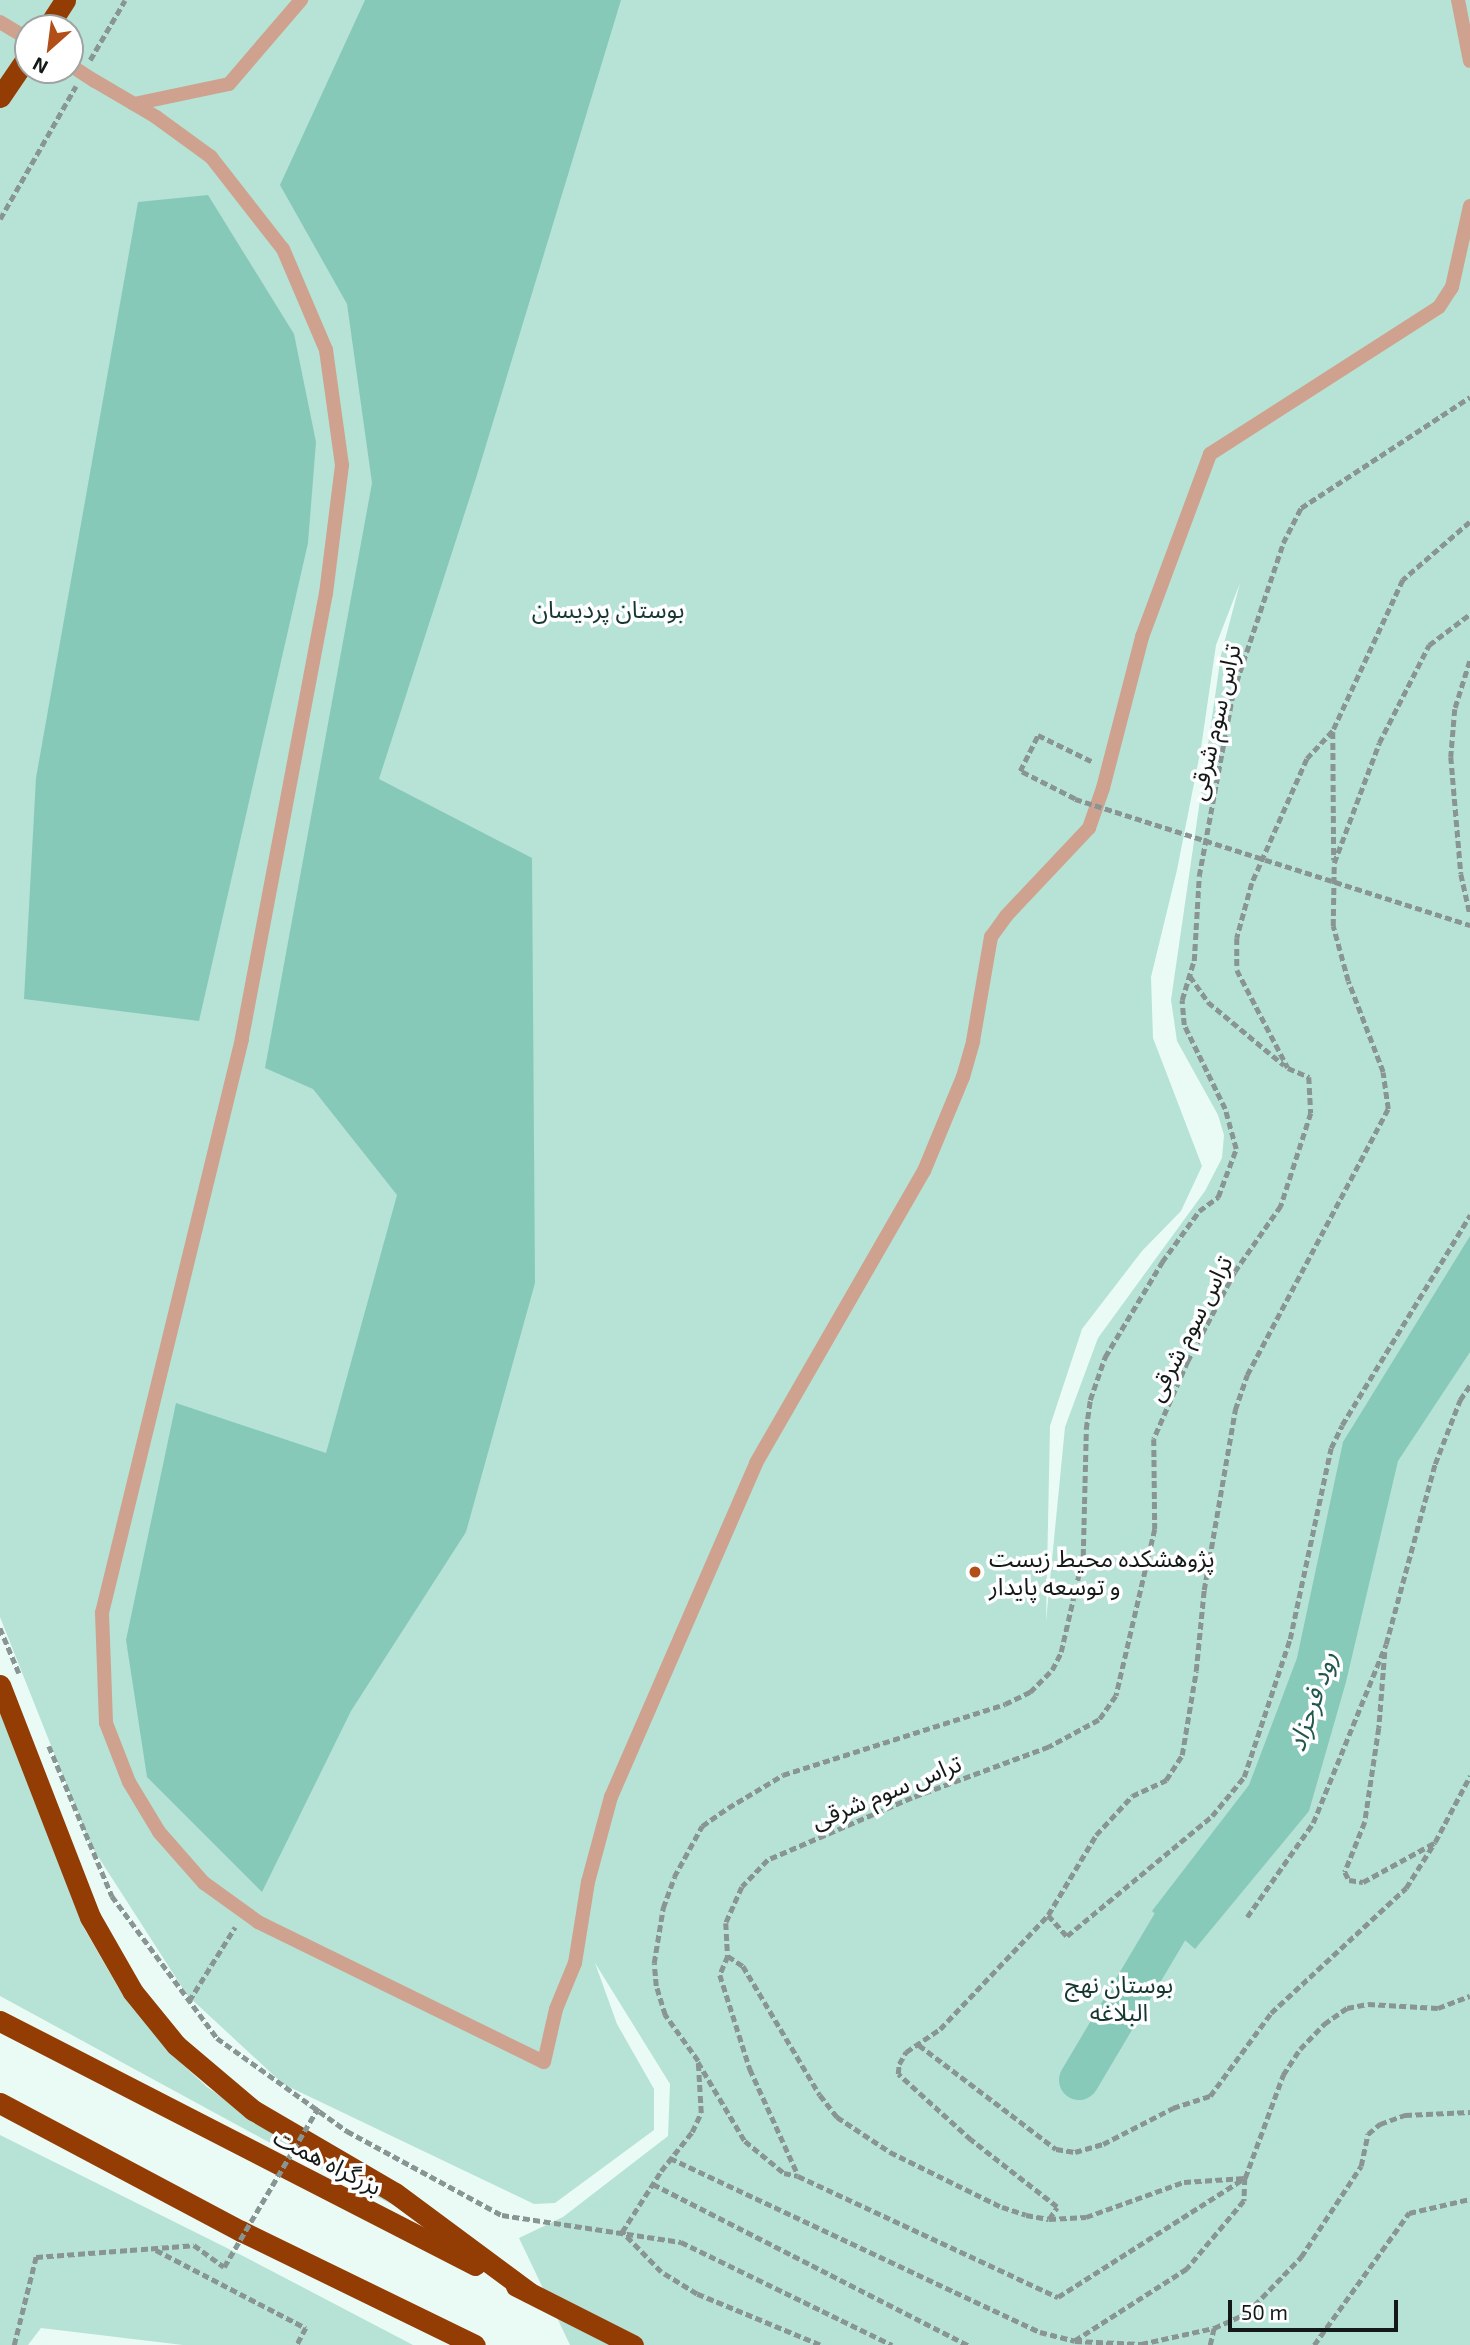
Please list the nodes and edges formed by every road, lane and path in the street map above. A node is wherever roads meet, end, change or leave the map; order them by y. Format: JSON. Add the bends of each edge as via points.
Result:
{"nodes":[{"id":1,"x":125,"y":0,"type":"edge"},
{"id":2,"x":302,"y":0,"type":"edge"},
{"id":3,"x":1458,"y":0,"type":"edge"},
{"id":4,"x":1470,"y":61,"type":"edge"},
{"id":5,"x":84,"y":73,"type":"edge"},
{"id":6,"x":14,"y":76,"type":"edge"},
{"id":7,"x":90,"y":76,"type":"junction"},
{"id":8,"x":76,"y":84,"type":"edge"},
{"id":9,"x":0,"y":97,"type":"edge"},
{"id":10,"x":134,"y":104,"type":"junction"},
{"id":11,"x":1470,"y":206,"type":"edge"},
{"id":12,"x":0,"y":219,"type":"edge"},
{"id":13,"x":1470,"y":397,"type":"edge"},
{"id":14,"x":1470,"y":522,"type":"edge"},
{"id":15,"x":1470,"y":614,"type":"edge"},
{"id":16,"x":1470,"y":661,"type":"edge"},
{"id":17,"x":1333,"y":732,"type":"junction"},
{"id":18,"x":1108,"y":769,"type":"junction"},
{"id":19,"x":1334,"y":863,"type":"junction"},
{"id":20,"x":1470,"y":914,"type":"edge"},
{"id":21,"x":1470,"y":925,"type":"edge"},
{"id":22,"x":1194,"y":960,"type":"junction"},
{"id":23,"x":1287,"y":1068,"type":"junction"},
{"id":24,"x":1470,"y":1215,"type":"edge"},
{"id":25,"x":1470,"y":1385,"type":"edge"},
{"id":26,"x":0,"y":1628,"type":"edge"},
{"id":27,"x":1386,"y":1644,"type":"junction"},
{"id":28,"x":21,"y":1679,"type":"dead end"},
{"id":29,"x":0,"y":1685,"type":"edge"},
{"id":30,"x":48,"y":1743,"type":"dead end"},
{"id":31,"x":1470,"y":1776,"type":"edge"},
{"id":32,"x":1435,"y":1842,"type":"junction"},
{"id":33,"x":244,"y":1912,"type":"junction"},
{"id":34,"x":1048,"y":1915,"type":"junction"},
{"id":35,"x":1247,"y":1917,"type":"dead end"},
{"id":36,"x":728,"y":1956,"type":"junction"},
{"id":37,"x":1470,"y":1996,"type":"edge"},
{"id":38,"x":189,"y":2001,"type":"junction"},
{"id":39,"x":0,"y":2021,"type":"edge"},
{"id":40,"x":919,"y":2045,"type":"junction"},
{"id":41,"x":698,"y":2062,"type":"junction"},
{"id":42,"x":0,"y":2103,"type":"edge"},
{"id":43,"x":1470,"y":2112,"type":"edge"},
{"id":44,"x":347,"y":2131,"type":"junction"},
{"id":45,"x":670,"y":2158,"type":"junction"},
{"id":46,"x":798,"y":2176,"type":"junction"},
{"id":47,"x":1245,"y":2178,"type":"junction"},
{"id":48,"x":653,"y":2184,"type":"junction"},
{"id":49,"x":1470,"y":2199,"type":"edge"},
{"id":50,"x":1049,"y":2219,"type":"junction"},
{"id":51,"x":622,"y":2232,"type":"junction"},
{"id":52,"x":153,"y":2249,"type":"junction"},
{"id":53,"x":529,"y":2292,"type":"junction"},
{"id":54,"x":1214,"y":2328,"type":"junction"},
{"id":55,"x":1075,"y":2341,"type":"junction"},
{"id":56,"x":14,"y":2345,"type":"edge"},
{"id":57,"x":297,"y":2345,"type":"edge"},
{"id":58,"x":475,"y":2345,"type":"edge"},
{"id":59,"x":633,"y":2345,"type":"edge"},
{"id":60,"x":820,"y":2345,"type":"edge"},
{"id":61,"x":892,"y":2345,"type":"edge"},
{"id":62,"x":968,"y":2345,"type":"edge"},
{"id":63,"x":1210,"y":2345,"type":"edge"},
{"id":64,"x":1314,"y":2345,"type":"edge"}],
"edges":[{"from":1,"to":7,"type":"path"},
{"from":2,"to":10,"type":"lane","via":[[229,84]]},
{"from":3,"to":4,"type":"lane"},
{"from":5,"to":7,"type":"lane","bridge":true},
{"from":6,"to":9,"type":"highway"},
{"from":7,"to":10,"type":"lane"},
{"from":8,"to":12,"type":"path"},
{"from":10,"to":33,"type":"lane","via":[[211,157],[282,249],[326,350],[342,465],[326,593],[242,1038],[102,1612],[106,1723],[129,1782],[159,1832],[204,1883]]},
{"from":11,"to":18,"type":"lane","via":[[1452,287],[1439,307],[1210,454],[1142,637]]},
{"from":13,"to":22,"type":"path","name":"تراس سوم شرقی","via":[[1301,508],[1283,543],[1234,692],[1199,876]]},
{"from":14,"to":17,"type":"path","name":"تراس سوم شرقی","via":[[1403,580]]},
{"from":15,"to":19,"type":"path","via":[[1429,645],[1379,743]]},
{"from":16,"to":20,"type":"path","via":[[1455,709],[1451,757],[1461,874]]},
{"from":17,"to":19,"type":"path"},
{"from":17,"to":23,"type":"path","name":"تراس سوم شرقی","via":[[1307,759],[1252,883],[1237,938],[1237,970]]},
{"from":18,"to":21,"type":"path","bridge":true,"via":[[1038,734],[1020,771],[1075,799]]},
{"from":18,"to":33,"type":"lane","via":[[1089,828],[991,937],[964,1077],[924,1171],[756,1463],[660,1678],[611,1797],[588,1882],[575,1963],[556,2009],[544,2062],[258,1923]]},
{"from":19,"to":34,"type":"path","via":[[1333,926],[1348,981],[1383,1072],[1388,1109],[1247,1375],[1235,1410],[1182,1755],[1166,1780],[1132,1796],[1096,1835]]},
{"from":22,"to":23,"type":"path","name":"تراس سوم شرقی","via":[[1189,978],[1208,1002]]},
{"from":22,"to":41,"type":"path","via":[[1182,1000],[1184,1025],[1225,1109],[1236,1149],[1218,1197],[1199,1211],[1162,1262],[1104,1357],[1088,1410],[1083,1556],[1061,1652],[1045,1680],[1030,1692],[783,1776],[702,1826],[663,1908],[654,1963],[665,2015]]},
{"from":23,"to":36,"type":"path","name":"تراس سوم شرقی","via":[[1309,1077],[1311,1113],[1281,1206],[1235,1272],[1188,1360],[1154,1439],[1155,1529],[1116,1696],[1099,1720],[1049,1747],[912,1798],[768,1860],[742,1887],[726,1923]]},
{"from":24,"to":34,"type":"path","via":[[1331,1448],[1290,1639],[1244,1777],[1212,1816],[1067,1936]]},
{"from":25,"to":27,"type":"path","via":[[1435,1464]]},
{"from":26,"to":28,"type":"path"},
{"from":27,"to":32,"type":"path","via":[[1365,1822],[1345,1872],[1349,1880],[1363,1882]]},
{"from":27,"to":35,"type":"path","via":[[1313,1823]]},
{"from":29,"to":53,"type":"highway","via":[[90,1917],[133,1992],[176,2045],[253,2110],[394,2193]]},
{"from":30,"to":38,"type":"path","via":[[112,1896]]},
{"from":31,"to":32,"type":"path"},
{"from":32,"to":40,"type":"path","via":[[1406,1888],[1271,2013],[1210,2096],[1173,2108],[1103,2144],[1075,2152],[1056,2149]]},
{"from":33,"to":38,"type":"path"},
{"from":34,"to":40,"type":"path","via":[[940,2029]]},
{"from":36,"to":46,"type":"path","via":[[720,1975],[750,2069]]},
{"from":36,"to":50,"type":"path","via":[[743,1966],[837,2117],[890,2152],[1002,2207]]},
{"from":37,"to":47,"type":"path","via":[[1438,2008],[1368,2004],[1347,2008],[1324,2024],[1283,2075]]},
{"from":38,"to":44,"type":"path","via":[[217,2039]]},
{"from":39,"to":53,"type":"highway","name":"بزرگراه همت"},
{"from":40,"to":50,"type":"path","via":[[906,2052],[898,2074],[971,2140],[1057,2207]]},
{"from":41,"to":45,"type":"path","via":[[701,2113]]},
{"from":41,"to":46,"type":"path","via":[[745,2140],[784,2173]]},
{"from":42,"to":58,"type":"highway","via":[[241,2231]]},
{"from":43,"to":54,"type":"path","via":[[1405,2115],[1368,2134],[1361,2166],[1301,2257],[1247,2314]]},
{"from":44,"to":51,"type":"path","via":[[502,2215]]},
{"from":44,"to":52,"type":"path","bridge":true,"via":[[318,2108],[224,2267],[194,2245]]},
{"from":45,"to":48,"type":"path"},
{"from":45,"to":55,"type":"path","via":[[1002,2316]]},
{"from":46,"to":47,"type":"path","via":[[1058,2297]]},
{"from":47,"to":50,"type":"path","via":[[1184,2182],[1086,2217]]},
{"from":47,"to":55,"type":"path","via":[[1244,2201],[1187,2269]]},
{"from":48,"to":51,"type":"path"},
{"from":48,"to":62,"type":"path"},
{"from":49,"to":64,"type":"path","via":[[1409,2213]]},
{"from":51,"to":60,"type":"path","via":[[661,2272],[697,2294]]},
{"from":51,"to":61,"type":"path","via":[[681,2242]]},
{"from":52,"to":56,"type":"path","via":[[36,2257]]},
{"from":52,"to":57,"type":"path","via":[[306,2328]]},
{"from":53,"to":59,"type":"highway","name":"بزرگراه همت"},
{"from":54,"to":55,"type":"path","via":[[1141,2344]]},
{"from":54,"to":63,"type":"path"}]}
